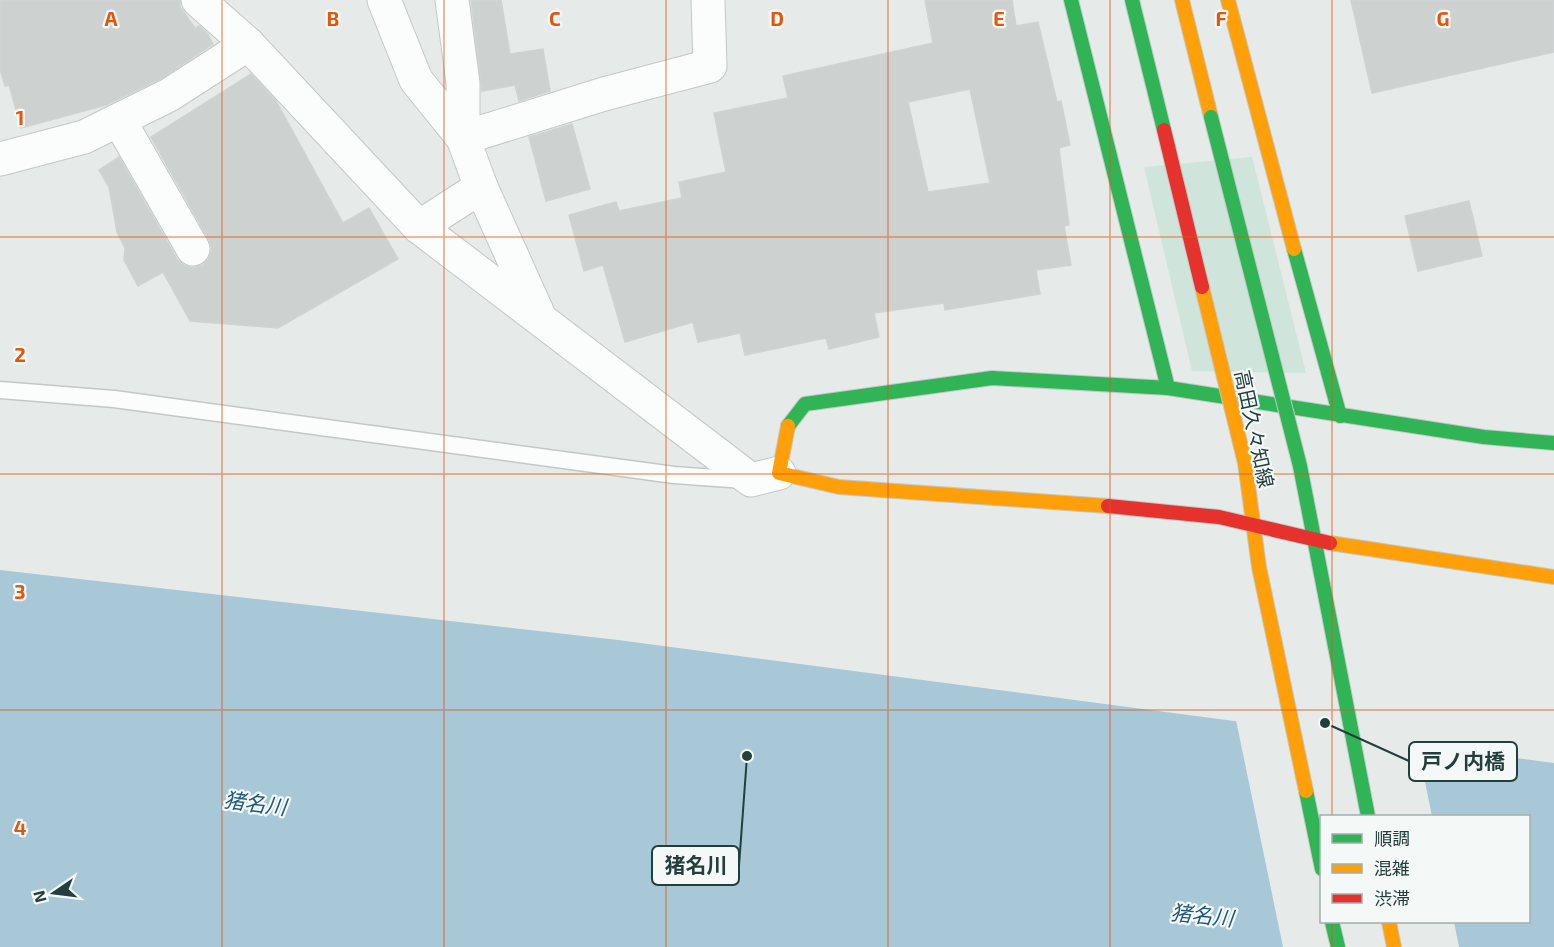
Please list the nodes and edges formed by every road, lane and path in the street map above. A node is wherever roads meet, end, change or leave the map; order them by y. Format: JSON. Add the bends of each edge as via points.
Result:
{"nodes":[{"id":1,"x":198,"y":0,"type":"edge"},
{"id":2,"x":384,"y":0,"type":"edge"},
{"id":3,"x":452,"y":0,"type":"edge"},
{"id":4,"x":708,"y":0,"type":"edge"},
{"id":5,"x":1071,"y":0,"type":"edge"},
{"id":6,"x":1132,"y":0,"type":"edge"},
{"id":7,"x":1182,"y":0,"type":"edge"},
{"id":8,"x":1228,"y":0,"type":"edge"},
{"id":9,"x":248,"y":44,"type":"junction"},
{"id":10,"x":119,"y":120,"type":"junction"},
{"id":11,"x":463,"y":138,"type":"junction"},
{"id":12,"x":2,"y":153,"type":"edge"},
{"id":13,"x":480,"y":187,"type":"junction"},
{"id":14,"x":419,"y":227,"type":"junction"},
{"id":15,"x":193,"y":249,"type":"dead end"},
{"id":16,"x":541,"y":320,"type":"junction"},
{"id":17,"x":1168,"y":388,"type":"junction"},
{"id":18,"x":0,"y":390,"type":"edge"},
{"id":19,"x":1340,"y":416,"type":"junction"},
{"id":20,"x":1554,"y":443,"type":"edge"},
{"id":21,"x":765,"y":477,"type":"junction"},
{"id":22,"x":1252,"y":526,"type":"junction"},
{"id":23,"x":1313,"y":541,"type":"junction"},
{"id":24,"x":1554,"y":577,"type":"edge"},
{"id":25,"x":1368,"y":815,"type":"edge"},
{"id":26,"x":1320,"y":860,"type":"edge"},
{"id":27,"x":1332,"y":923,"type":"edge"},
{"id":28,"x":1389,"y":923,"type":"edge"},
{"id":29,"x":1338,"y":947,"type":"edge"},
{"id":30,"x":1394,"y":947,"type":"edge"}],
"edges":[{"from":1,"to":9,"type":"street"},
{"from":2,"to":11,"type":"street","via":[[416,80]]},
{"from":3,"to":11,"type":"street","via":[[463,83]]},
{"from":4,"to":11,"type":"street","via":[[710,66]]},
{"from":5,"to":17,"type":"street"},
{"from":6,"to":22,"type":"street","name":"高田久々知線","bridge":true,"via":[[1245,463]]},
{"from":7,"to":23,"type":"street","name":"高田久々知線","bridge":true,"via":[[1300,466]]},
{"from":8,"to":19,"type":"street"},
{"from":9,"to":10,"type":"street","via":[[169,95]]},
{"from":9,"to":14,"type":"street"},
{"from":10,"to":12,"type":"street","via":[[84,137]]},
{"from":10,"to":15,"type":"street"},
{"from":11,"to":13,"type":"street"},
{"from":13,"to":14,"type":"street"},
{"from":13,"to":16,"type":"street"},
{"from":14,"to":16,"type":"street"},
{"from":16,"to":21,"type":"street"},
{"from":17,"to":19,"type":"street"},
{"from":17,"to":21,"type":"street","via":[[992,378],[805,404],[794,411]]},
{"from":18,"to":21,"type":"lane","via":[[114,399],[674,475]]},
{"from":19,"to":20,"type":"street"},
{"from":21,"to":22,"type":"street","via":[[839,487],[1186,512]]},
{"from":22,"to":23,"type":"street"},
{"from":22,"to":26,"type":"street","name":"高田久々知線"},
{"from":23,"to":24,"type":"street"},
{"from":23,"to":25,"type":"street","name":"高田久々知線"},
{"from":27,"to":29,"type":"street"},
{"from":28,"to":30,"type":"street"}]}
